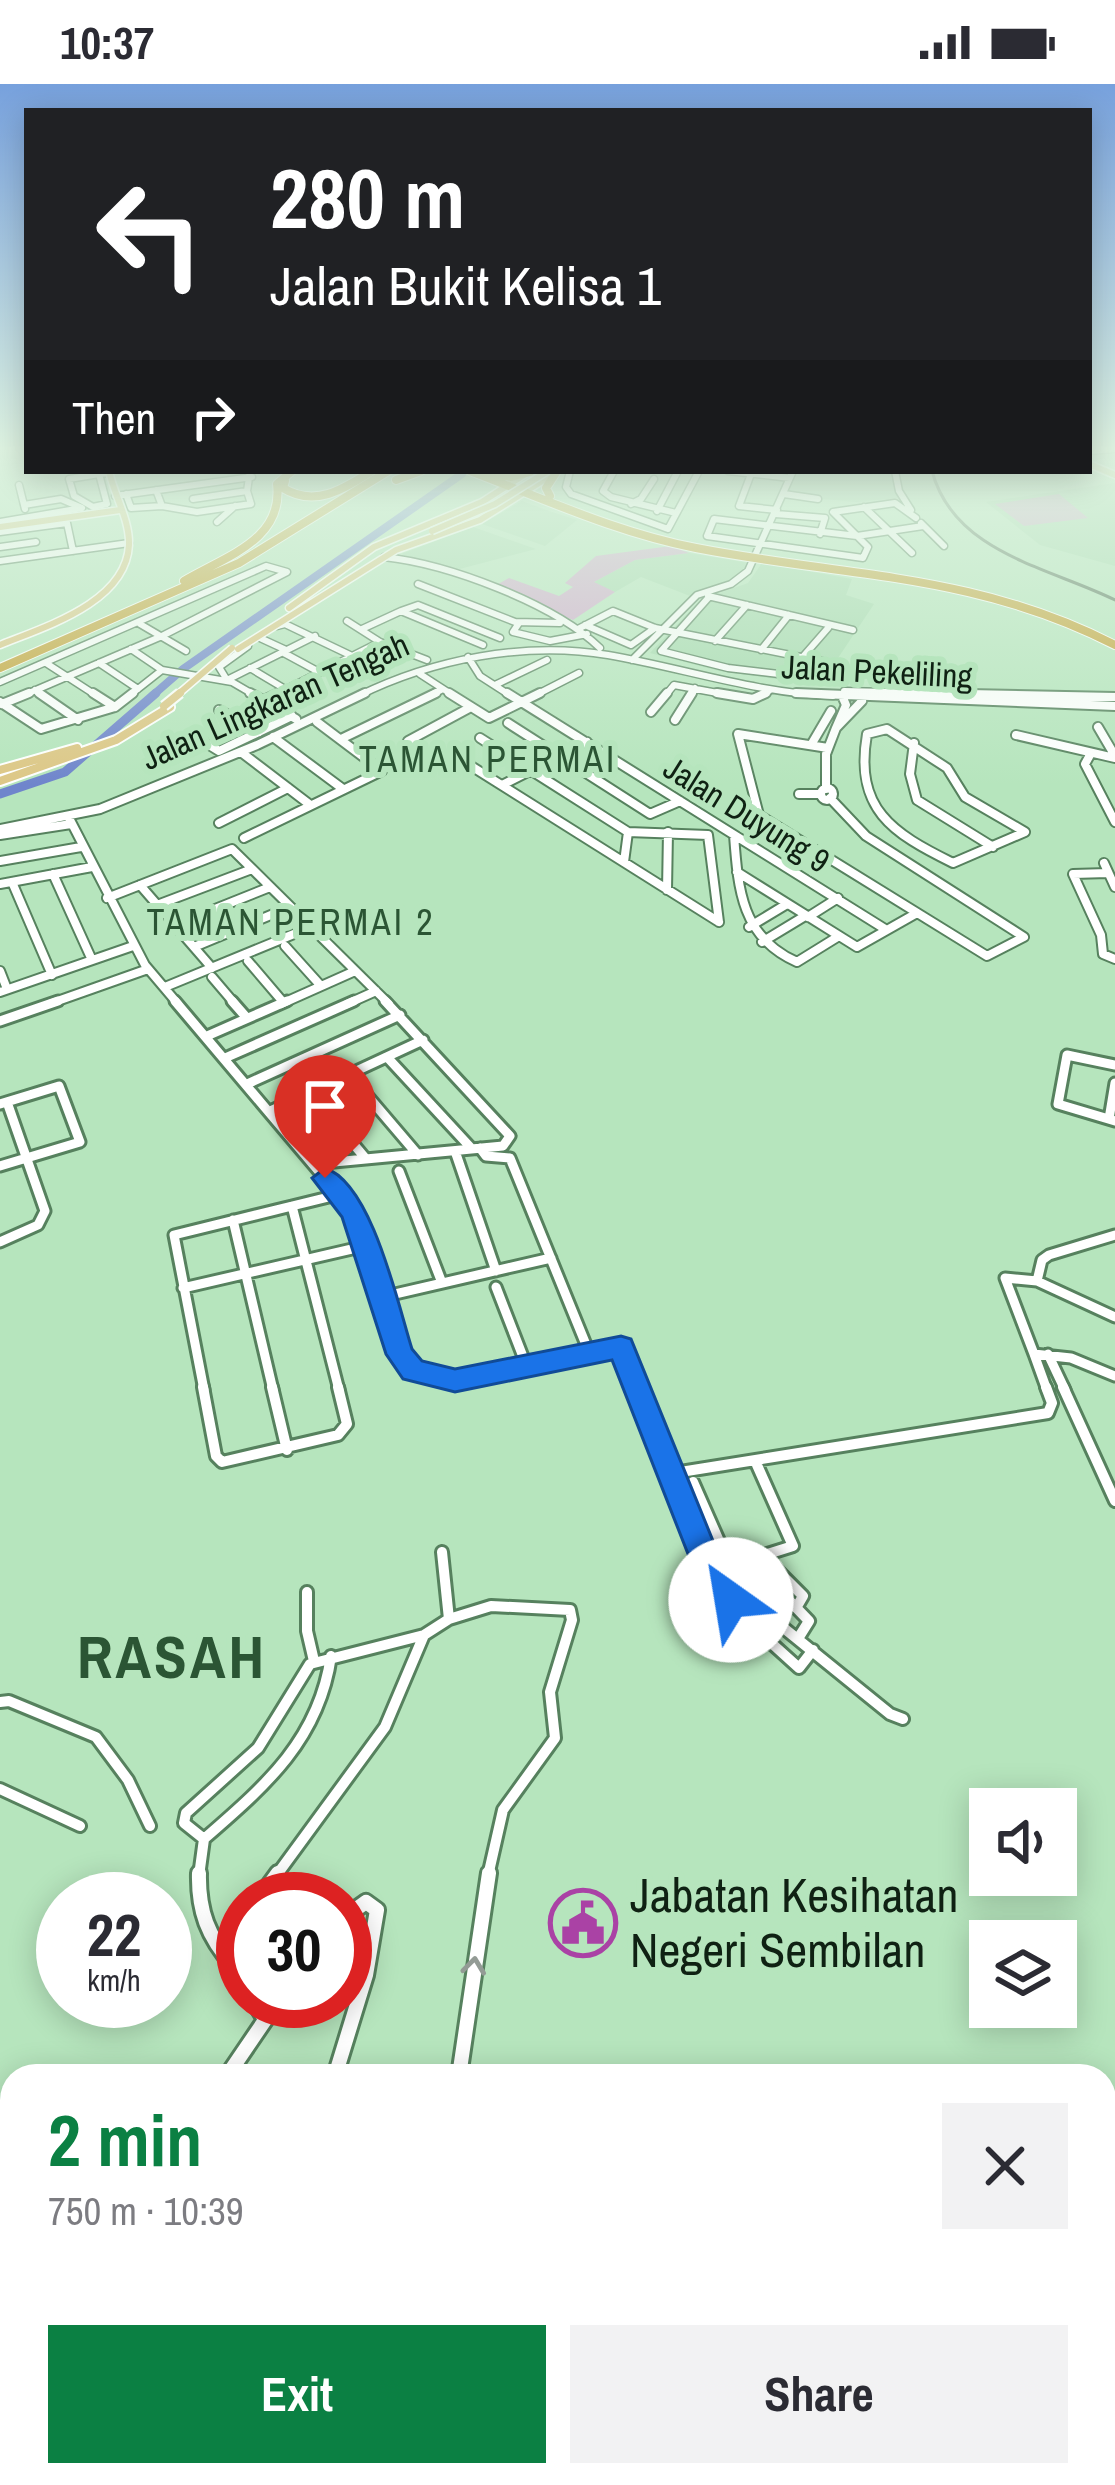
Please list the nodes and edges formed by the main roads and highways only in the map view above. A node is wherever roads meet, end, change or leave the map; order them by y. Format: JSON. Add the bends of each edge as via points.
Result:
{"nodes":[{"id":1,"x":123,"y":561,"type":"edge"},
{"id":2,"x":216,"y":561,"type":"edge"},
{"id":3,"x":223,"y":561,"type":"edge"},
{"id":4,"x":237,"y":561,"type":"edge"},
{"id":5,"x":354,"y":561,"type":"edge"},
{"id":6,"x":367,"y":561,"type":"edge"},
{"id":7,"x":377,"y":561,"type":"edge"},
{"id":8,"x":792,"y":561,"type":"edge"},
{"id":9,"x":169,"y":589,"type":"junction"},
{"id":10,"x":295,"y":606,"type":"junction"},
{"id":11,"x":1115,"y":642,"type":"edge"},
{"id":12,"x":0,"y":645,"type":"edge"},
{"id":13,"x":0,"y":664,"type":"edge"},
{"id":14,"x":94,"y":745,"type":"junction"},
{"id":15,"x":70,"y":755,"type":"junction"},
{"id":16,"x":0,"y":776,"type":"edge"}],
"edges":[{"from":1,"to":12,"type":"main road","via":[[90,604]]},
{"from":2,"to":9,"type":"highway"},
{"from":3,"to":9,"type":"highway"},
{"from":4,"to":13,"type":"highway"},
{"from":5,"to":10,"type":"main road"},
{"from":6,"to":10,"type":"main road","bridge":true},
{"from":7,"to":10,"type":"main road"},
{"from":8,"to":11,"type":"highway","via":[[993,593]]},
{"from":9,"to":13,"type":"highway"},
{"from":10,"to":14,"type":"main road","bridge":true,"via":[[144,721]]},
{"from":10,"to":15,"type":"main road","bridge":true,"via":[[154,720]]},
{"from":14,"to":15,"type":"main road"},
{"from":14,"to":16,"type":"main road"},
{"from":15,"to":16,"type":"main road"}]}
